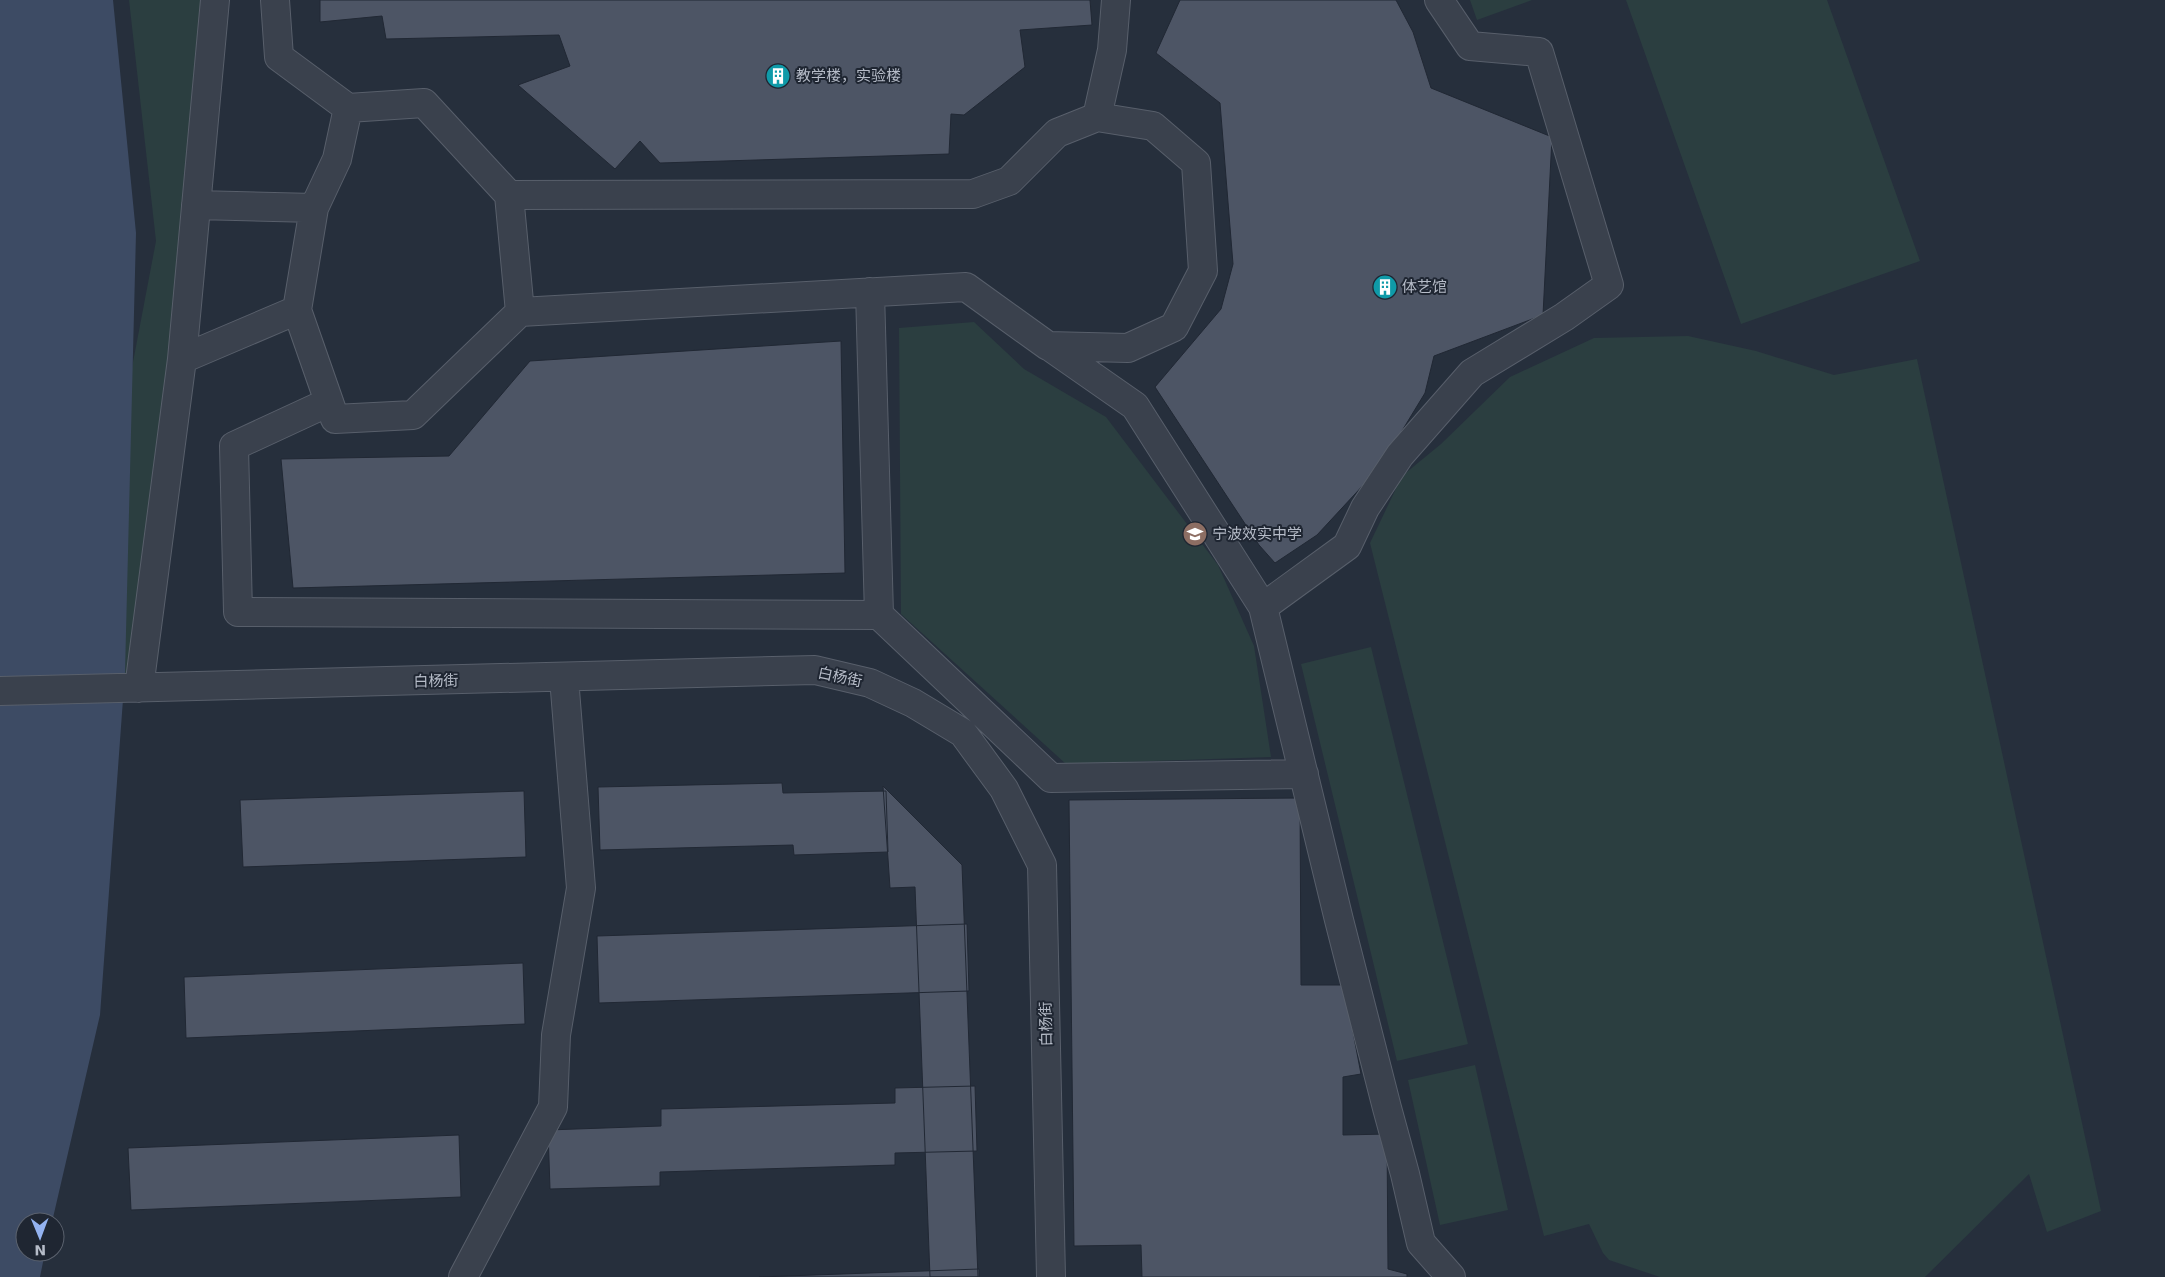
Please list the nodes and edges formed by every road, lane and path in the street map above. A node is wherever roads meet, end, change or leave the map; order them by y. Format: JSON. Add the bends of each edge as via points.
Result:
{"nodes":[{"id":1,"x":215,"y":0,"type":"edge"},
{"id":2,"x":275,"y":0,"type":"edge"},
{"id":3,"x":1116,"y":0,"type":"edge"},
{"id":4,"x":1439,"y":0,"type":"edge"},
{"id":5,"x":348,"y":108,"type":"junction"},
{"id":6,"x":1097,"y":117,"type":"junction"},
{"id":7,"x":509,"y":195,"type":"junction"},
{"id":8,"x":196,"y":205,"type":"junction"},
{"id":9,"x":314,"y":208,"type":"junction"},
{"id":10,"x":870,"y":292,"type":"junction"},
{"id":11,"x":297,"y":310,"type":"junction"},
{"id":12,"x":520,"y":312,"type":"junction"},
{"id":13,"x":1049,"y":346,"type":"junction"},
{"id":14,"x":182,"y":359,"type":"junction"},
{"id":15,"x":329,"y":402,"type":"junction"},
{"id":16,"x":1263,"y":607,"type":"junction"},
{"id":17,"x":879,"y":615,"type":"junction"},
{"id":18,"x":564,"y":678,"type":"junction"},
{"id":19,"x":139,"y":688,"type":"junction"},
{"id":20,"x":0,"y":691,"type":"edge"},
{"id":21,"x":1304,"y":774,"type":"junction"},
{"id":22,"x":463,"y":1277,"type":"edge"},
{"id":23,"x":1051,"y":1277,"type":"edge"},
{"id":24,"x":1452,"y":1277,"type":"edge"}],
"edges":[{"from":1,"to":8,"type":"street"},
{"from":2,"to":5,"type":"street","via":[[279,57]]},
{"from":3,"to":6,"type":"street","via":[[1112,50]]},
{"from":4,"to":16,"type":"street","via":[[1470,46],[1539,52],[1609,285],[1564,317],[1472,373],[1400,455],[1365,508],[1347,546]]},
{"from":5,"to":7,"type":"street","via":[[424,103]]},
{"from":5,"to":9,"type":"street","via":[[337,159]]},
{"from":6,"to":7,"type":"street","via":[[1057,133],[1010,181],[973,194]]},
{"from":6,"to":13,"type":"street","via":[[1153,126],[1196,162],[1203,271],[1174,327],[1128,348]]},
{"from":7,"to":12,"type":"street"},
{"from":8,"to":9,"type":"street"},
{"from":8,"to":14,"type":"street"},
{"from":9,"to":11,"type":"street"},
{"from":10,"to":12,"type":"street"},
{"from":10,"to":13,"type":"street","via":[[966,287]]},
{"from":10,"to":17,"type":"street"},
{"from":11,"to":14,"type":"street"},
{"from":11,"to":15,"type":"street"},
{"from":12,"to":15,"type":"street","via":[[413,415],[335,419]]},
{"from":13,"to":16,"type":"street","via":[[1135,406]]},
{"from":14,"to":19,"type":"street"},
{"from":15,"to":17,"type":"street","via":[[234,446],[238,612]]},
{"from":16,"to":21,"type":"street"},
{"from":17,"to":21,"type":"street","via":[[1051,778]]},
{"from":18,"to":19,"type":"street","name":"白杨街"},
{"from":18,"to":22,"type":"street","via":[[581,888],[556,1035],[553,1107]]},
{"from":18,"to":23,"type":"street","name":"白杨街","via":[[815,670],[870,683],[913,703],[963,733],[1004,789],[1042,865]]},
{"from":19,"to":20,"type":"street","name":"白杨街"},
{"from":21,"to":24,"type":"street","via":[[1421,1243]]}]}
